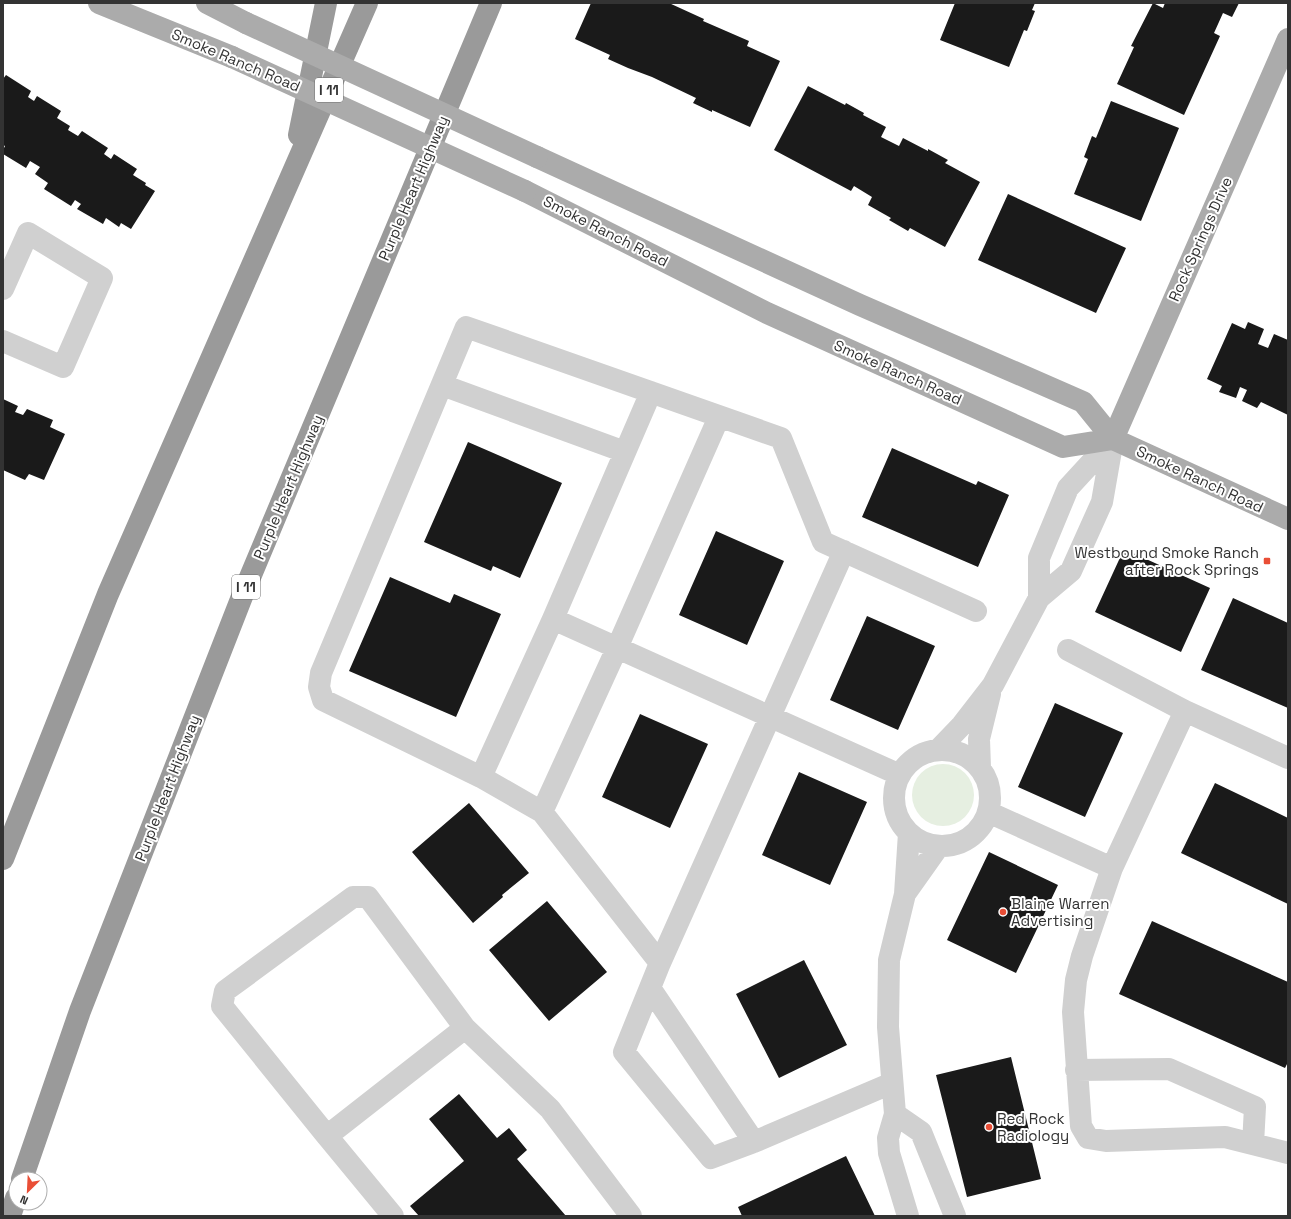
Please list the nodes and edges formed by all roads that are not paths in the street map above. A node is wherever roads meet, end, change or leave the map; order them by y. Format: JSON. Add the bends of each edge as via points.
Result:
{"nodes":[{"id":1,"x":99,"y":3,"type":"edge"},
{"id":2,"x":207,"y":3,"type":"edge"},
{"id":3,"x":326,"y":3,"type":"edge"},
{"id":4,"x":367,"y":3,"type":"edge"},
{"id":5,"x":491,"y":3,"type":"edge"},
{"id":6,"x":1288,"y":39,"type":"edge"},
{"id":7,"x":290,"y":177,"type":"junction"},
{"id":8,"x":3,"y":289,"type":"edge"},
{"id":9,"x":3,"y":341,"type":"edge"},
{"id":10,"x":442,"y":385,"type":"junction"},
{"id":11,"x":651,"y":392,"type":"junction"},
{"id":12,"x":719,"y":417,"type":"junction"},
{"id":13,"x":1113,"y":439,"type":"junction"},
{"id":14,"x":625,"y":452,"type":"junction"},
{"id":15,"x":1288,"y":519,"type":"edge"},
{"id":16,"x":844,"y":551,"type":"junction"},
{"id":17,"x":1039,"y":598,"type":"junction"},
{"id":18,"x":976,"y":611,"type":"dead end"},
{"id":19,"x":553,"y":619,"type":"junction"},
{"id":20,"x":617,"y":648,"type":"junction"},
{"id":21,"x":1068,"y":650,"type":"dead end"},
{"id":22,"x":993,"y":685,"type":"junction"},
{"id":23,"x":1185,"y":711,"type":"junction"},
{"id":24,"x":769,"y":716,"type":"junction"},
{"id":25,"x":938,"y":750,"type":"junction"},
{"id":26,"x":1288,"y":758,"type":"edge"},
{"id":27,"x":980,"y":768,"type":"junction"},
{"id":28,"x":900,"y":775,"type":"junction"},
{"id":29,"x":481,"y":777,"type":"junction"},
{"id":30,"x":542,"y":812,"type":"junction"},
{"id":31,"x":988,"y":812,"type":"junction"},
{"id":32,"x":909,"y":833,"type":"junction"},
{"id":33,"x":938,"y":846,"type":"junction"},
{"id":34,"x":3,"y":859,"type":"edge"},
{"id":35,"x":1112,"y":868,"type":"junction"},
{"id":36,"x":905,"y":894,"type":"junction"},
{"id":37,"x":660,"y":963,"type":"junction"},
{"id":38,"x":650,"y":988,"type":"junction"},
{"id":39,"x":465,"y":1028,"type":"junction"},
{"id":40,"x":1076,"y":1070,"type":"junction"},
{"id":41,"x":892,"y":1083,"type":"junction"},
{"id":42,"x":895,"y":1114,"type":"junction"},
{"id":43,"x":327,"y":1136,"type":"junction"},
{"id":44,"x":754,"y":1142,"type":"junction"},
{"id":45,"x":1254,"y":1144,"type":"junction"},
{"id":46,"x":1288,"y":1153,"type":"edge"},
{"id":47,"x":25,"y":1171,"type":"edge"},
{"id":48,"x":394,"y":1216,"type":"edge"},
{"id":49,"x":631,"y":1216,"type":"edge"},
{"id":50,"x":908,"y":1216,"type":"edge"},
{"id":51,"x":955,"y":1216,"type":"edge"}],
"edges":[{"from":1,"to":13,"type":"main road","name":"Smoke Ranch Road","bridge":true,"via":[[232,57],[525,191],[767,313],[1063,447]]},
{"from":2,"to":13,"type":"main road","name":"Smoke Ranch Road","bridge":true,"via":[[860,305],[1083,402]]},
{"from":3,"to":7,"type":"highway"},
{"from":4,"to":7,"type":"highway","number":"I 11"},
{"from":5,"to":47,"type":"highway","name":"Purple Heart Highway","number":"I 11","via":[[243,594],[80,1011]]},
{"from":6,"to":13,"type":"main road","name":"Rock Springs Drive"},
{"from":7,"to":34,"type":"highway","number":"I 11","via":[[108,594]]},
{"from":8,"to":9,"type":"street","via":[[28,232],[102,278],[64,368]]},
{"from":10,"to":11,"type":"street","via":[[466,327]]},
{"from":10,"to":14,"type":"street"},
{"from":10,"to":29,"type":"street","via":[[321,673],[319,687],[323,700]]},
{"from":11,"to":12,"type":"street"},
{"from":11,"to":14,"type":"street"},
{"from":12,"to":16,"type":"street","via":[[781,438],[823,542]]},
{"from":12,"to":20,"type":"street"},
{"from":13,"to":15,"type":"main road","name":"Smoke Ranch Road"},
{"from":13,"to":17,"type":"street","name":"Rock Springs Drive","via":[[1102,502],[1071,571]]},
{"from":13,"to":17,"type":"street","name":"Rock Springs Drive","via":[[1068,488],[1039,558]]},
{"from":14,"to":19,"type":"street"},
{"from":16,"to":18,"type":"street"},
{"from":16,"to":24,"type":"street"},
{"from":17,"to":22,"type":"street","name":"Rock Springs Drive"},
{"from":19,"to":20,"type":"street"},
{"from":19,"to":29,"type":"street"},
{"from":20,"to":24,"type":"street"},
{"from":20,"to":30,"type":"street"},
{"from":21,"to":23,"type":"street"},
{"from":22,"to":25,"type":"street","name":"Rock Springs Drive","via":[[962,725]]},
{"from":22,"to":27,"type":"street","name":"Rock Springs Drive","via":[[980,739]]},
{"from":23,"to":26,"type":"street"},
{"from":23,"to":35,"type":"street"},
{"from":24,"to":28,"type":"street"},
{"from":24,"to":37,"type":"street"},
{"from":25,"to":27,"type":"street","name":"Rock Springs Drive","via":[[953,751],[968,757]]},
{"from":25,"to":28,"type":"street","name":"Rock Springs Drive","via":[[922,754]]},
{"from":27,"to":31,"type":"street","name":"Rock Springs Drive","via":[[987,782],[990,797]]},
{"from":28,"to":32,"type":"street","name":"Rock Springs Drive","via":[[894,790],[894,805],[899,820]]},
{"from":29,"to":30,"type":"street"},
{"from":30,"to":37,"type":"street"},
{"from":31,"to":33,"type":"street","name":"Rock Springs Drive","via":[[981,827],[970,838],[955,845]]},
{"from":31,"to":35,"type":"street"},
{"from":32,"to":33,"type":"street","name":"Rock Springs Drive","via":[[923,842]]},
{"from":32,"to":36,"type":"street"},
{"from":33,"to":36,"type":"street"},
{"from":35,"to":40,"type":"street","via":[[1076,980],[1072,1012]]},
{"from":36,"to":41,"type":"street","via":[[889,960],[888,1027]]},
{"from":37,"to":38,"type":"street"},
{"from":38,"to":44,"type":"street"},
{"from":38,"to":44,"type":"street","via":[[624,1052],[711,1158]]},
{"from":39,"to":43,"type":"street"},
{"from":39,"to":43,"type":"street","via":[[368,898],[352,897],[226,991],[222,1006]]},
{"from":39,"to":49,"type":"street","via":[[550,1109]]},
{"from":40,"to":45,"type":"street","via":[[1169,1069],[1255,1108]]},
{"from":40,"to":45,"type":"street","via":[[1081,1126],[1088,1138],[1106,1141],[1225,1137]]},
{"from":41,"to":42,"type":"street"},
{"from":41,"to":44,"type":"street"},
{"from":42,"to":50,"type":"street","via":[[888,1138],[889,1153]]},
{"from":42,"to":51,"type":"street","via":[[921,1132]]},
{"from":43,"to":48,"type":"street"},
{"from":45,"to":46,"type":"street"}]}
